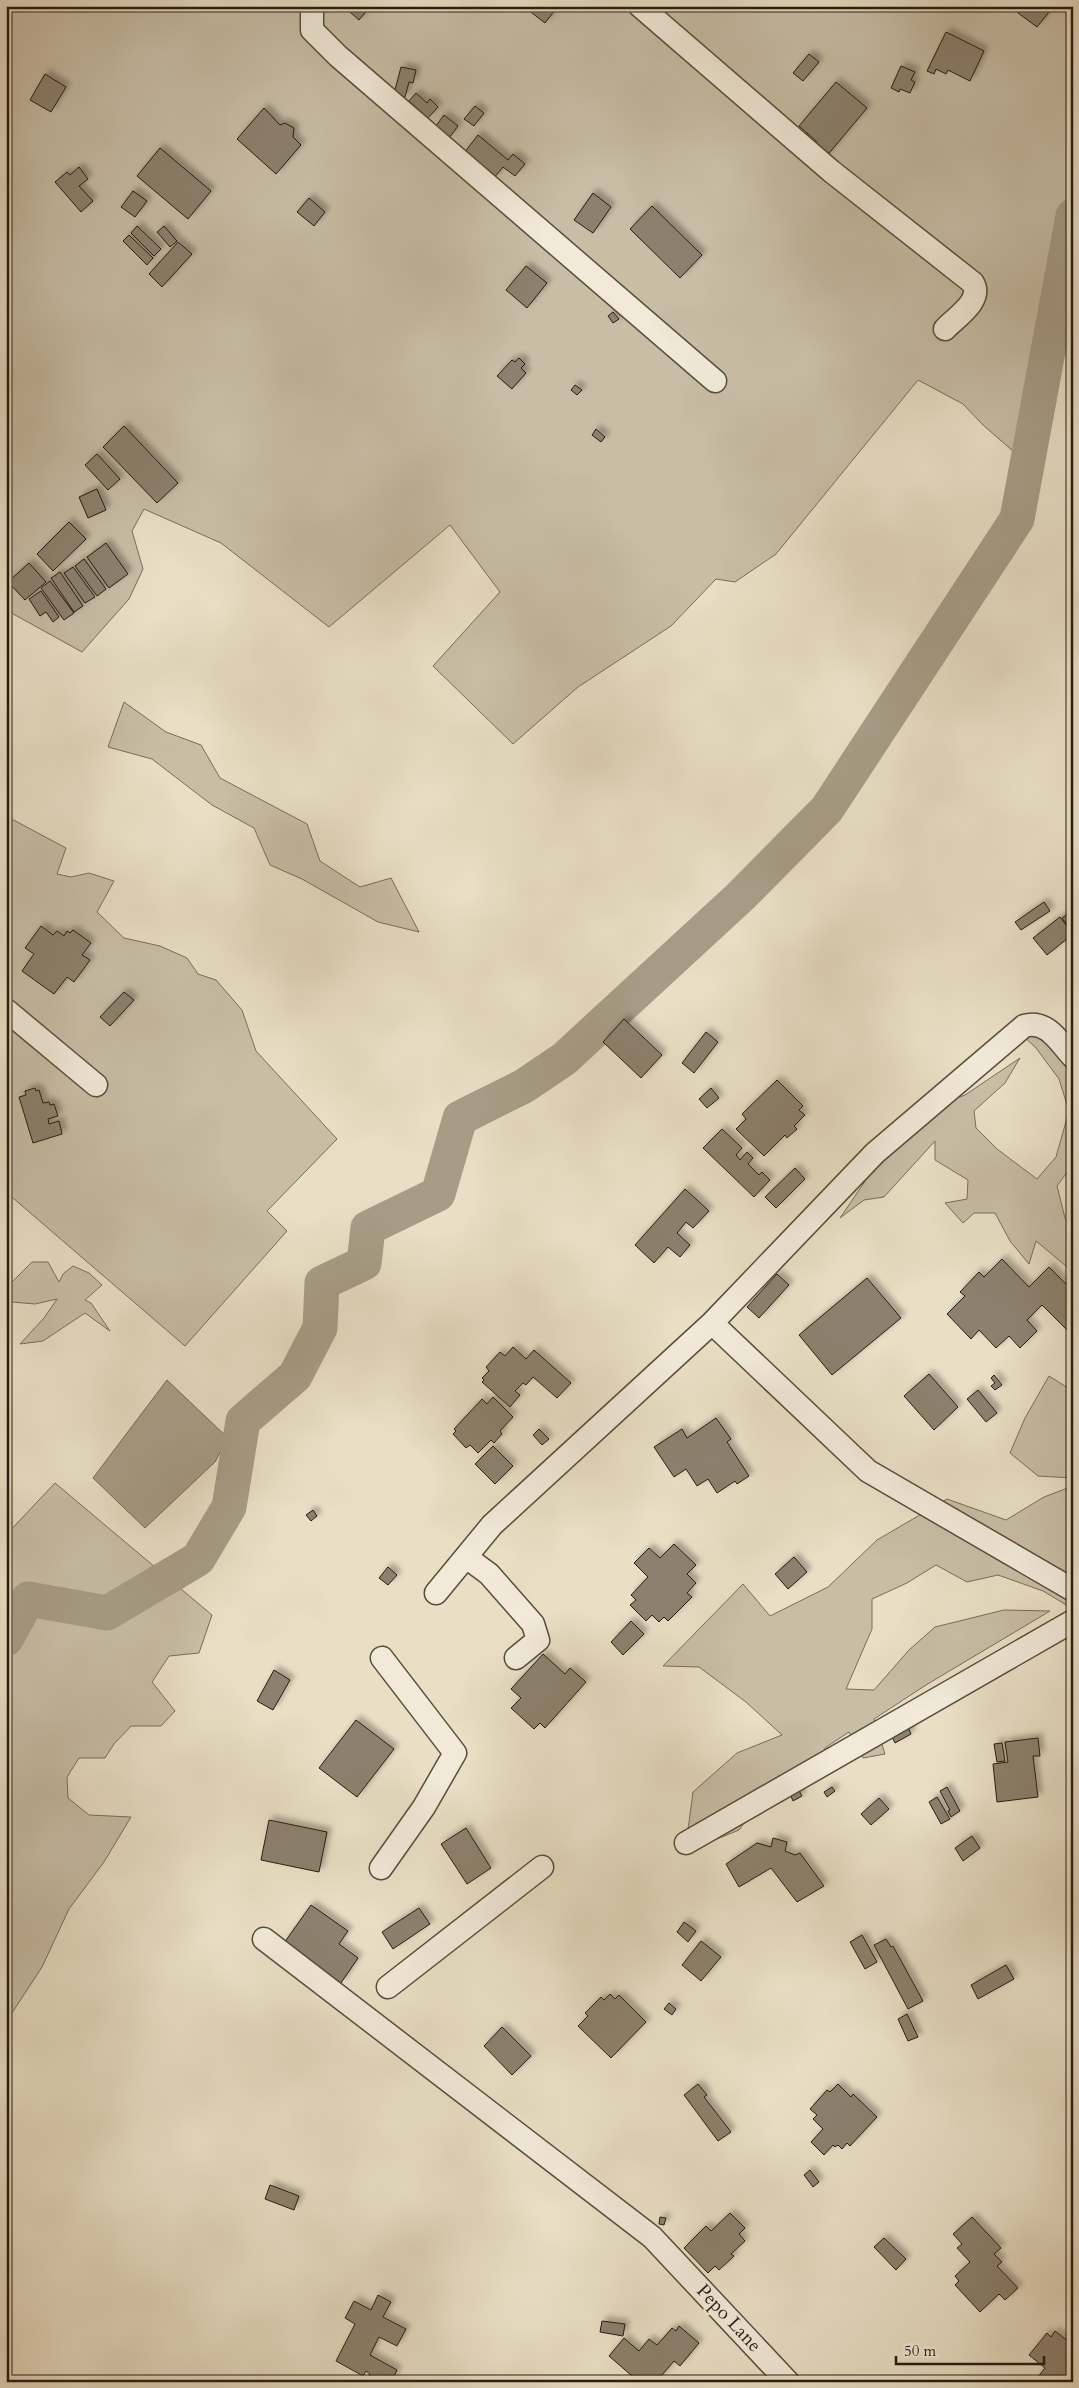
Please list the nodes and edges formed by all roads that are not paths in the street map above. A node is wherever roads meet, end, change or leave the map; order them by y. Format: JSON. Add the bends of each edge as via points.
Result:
{"nodes":[{"id":1,"x":312,"y":6,"type":"edge"},
{"id":2,"x":640,"y":6,"type":"edge"},
{"id":3,"x":945,"y":329,"type":"dead end"},
{"id":4,"x":715,"y":381,"type":"dead end"},
{"id":5,"x":6,"y":1010,"type":"edge"},
{"id":6,"x":1073,"y":1057,"type":"edge"},
{"id":7,"x":96,"y":1085,"type":"dead end"},
{"id":8,"x":712,"y":1323,"type":"junction"},
{"id":9,"x":466,"y":1557,"type":"junction"},
{"id":10,"x":1073,"y":1590,"type":"edge"},
{"id":11,"x":436,"y":1593,"type":"dead end"},
{"id":12,"x":1073,"y":1621,"type":"edge"},
{"id":13,"x":382,"y":1658,"type":"dead end"},
{"id":14,"x":516,"y":1658,"type":"dead end"},
{"id":15,"x":686,"y":1843,"type":"dead end"},
{"id":16,"x":542,"y":1867,"type":"dead end"},
{"id":17,"x":382,"y":1868,"type":"dead end"},
{"id":18,"x":264,"y":1939,"type":"dead end"},
{"id":19,"x":388,"y":1987,"type":"dead end"},
{"id":20,"x":788,"y":2382,"type":"edge"}],
"edges":[{"from":1,"to":4,"type":"street","via":[[312,30],[338,56]]},
{"from":2,"to":3,"type":"street","via":[[831,171],[973,283],[976,289],[974,299]]},
{"from":5,"to":7,"type":"street"},
{"from":6,"to":8,"type":"street","via":[[1046,1028],[1034,1023],[1024,1026],[875,1153]]},
{"from":8,"to":9,"type":"street","via":[[492,1524]]},
{"from":8,"to":10,"type":"street","via":[[868,1471]]},
{"from":9,"to":11,"type":"street"},
{"from":9,"to":14,"type":"street","via":[[489,1574],[534,1624],[538,1640]]},
{"from":12,"to":15,"type":"street"},
{"from":13,"to":17,"type":"street","via":[[455,1753],[424,1807]]},
{"from":16,"to":19,"type":"street"},
{"from":18,"to":20,"type":"street","name":"Pepo Lane","via":[[652,2237]]}]}
